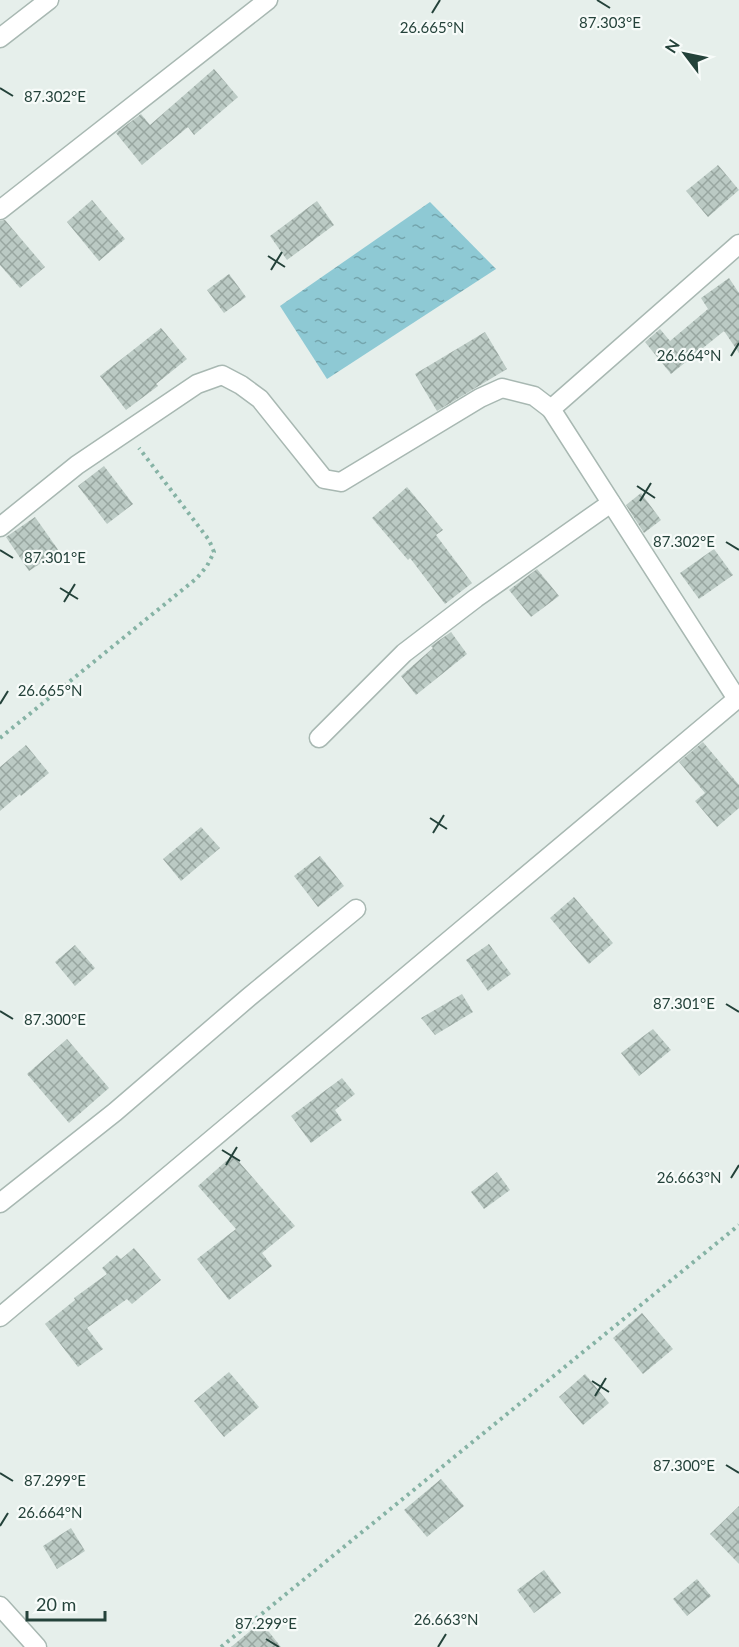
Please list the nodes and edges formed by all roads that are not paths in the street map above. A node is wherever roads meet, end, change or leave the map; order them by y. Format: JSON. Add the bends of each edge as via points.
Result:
{"nodes":[{"id":1,"x":49,"y":0,"type":"edge"},
{"id":2,"x":268,"y":0,"type":"edge"},
{"id":3,"x":0,"y":38,"type":"edge"},
{"id":4,"x":0,"y":210,"type":"edge"},
{"id":5,"x":739,"y":244,"type":"edge"},
{"id":6,"x":551,"y":409,"type":"junction"},
{"id":7,"x":611,"y":503,"type":"junction"},
{"id":8,"x":0,"y":527,"type":"edge"},
{"id":9,"x":319,"y":738,"type":"dead end"},
{"id":10,"x":356,"y":909,"type":"dead end"},
{"id":11,"x":0,"y":1203,"type":"edge"},
{"id":12,"x":0,"y":1317,"type":"edge"},
{"id":13,"x":0,"y":1606,"type":"edge"},
{"id":14,"x":37,"y":1647,"type":"edge"}],
"edges":[{"from":1,"to":3,"type":"street"},
{"from":2,"to":4,"type":"street"},
{"from":5,"to":6,"type":"street"},
{"from":6,"to":7,"type":"street"},
{"from":6,"to":8,"type":"street","via":[[534,396],[502,388],[341,482],[324,479],[260,399],[222,375],[197,384],[77,465]]},
{"from":7,"to":9,"type":"street","via":[[405,653]]},
{"from":7,"to":12,"type":"street","via":[[737,699]]},
{"from":10,"to":11,"type":"street","via":[[115,1112]]},
{"from":13,"to":14,"type":"street"}]}
